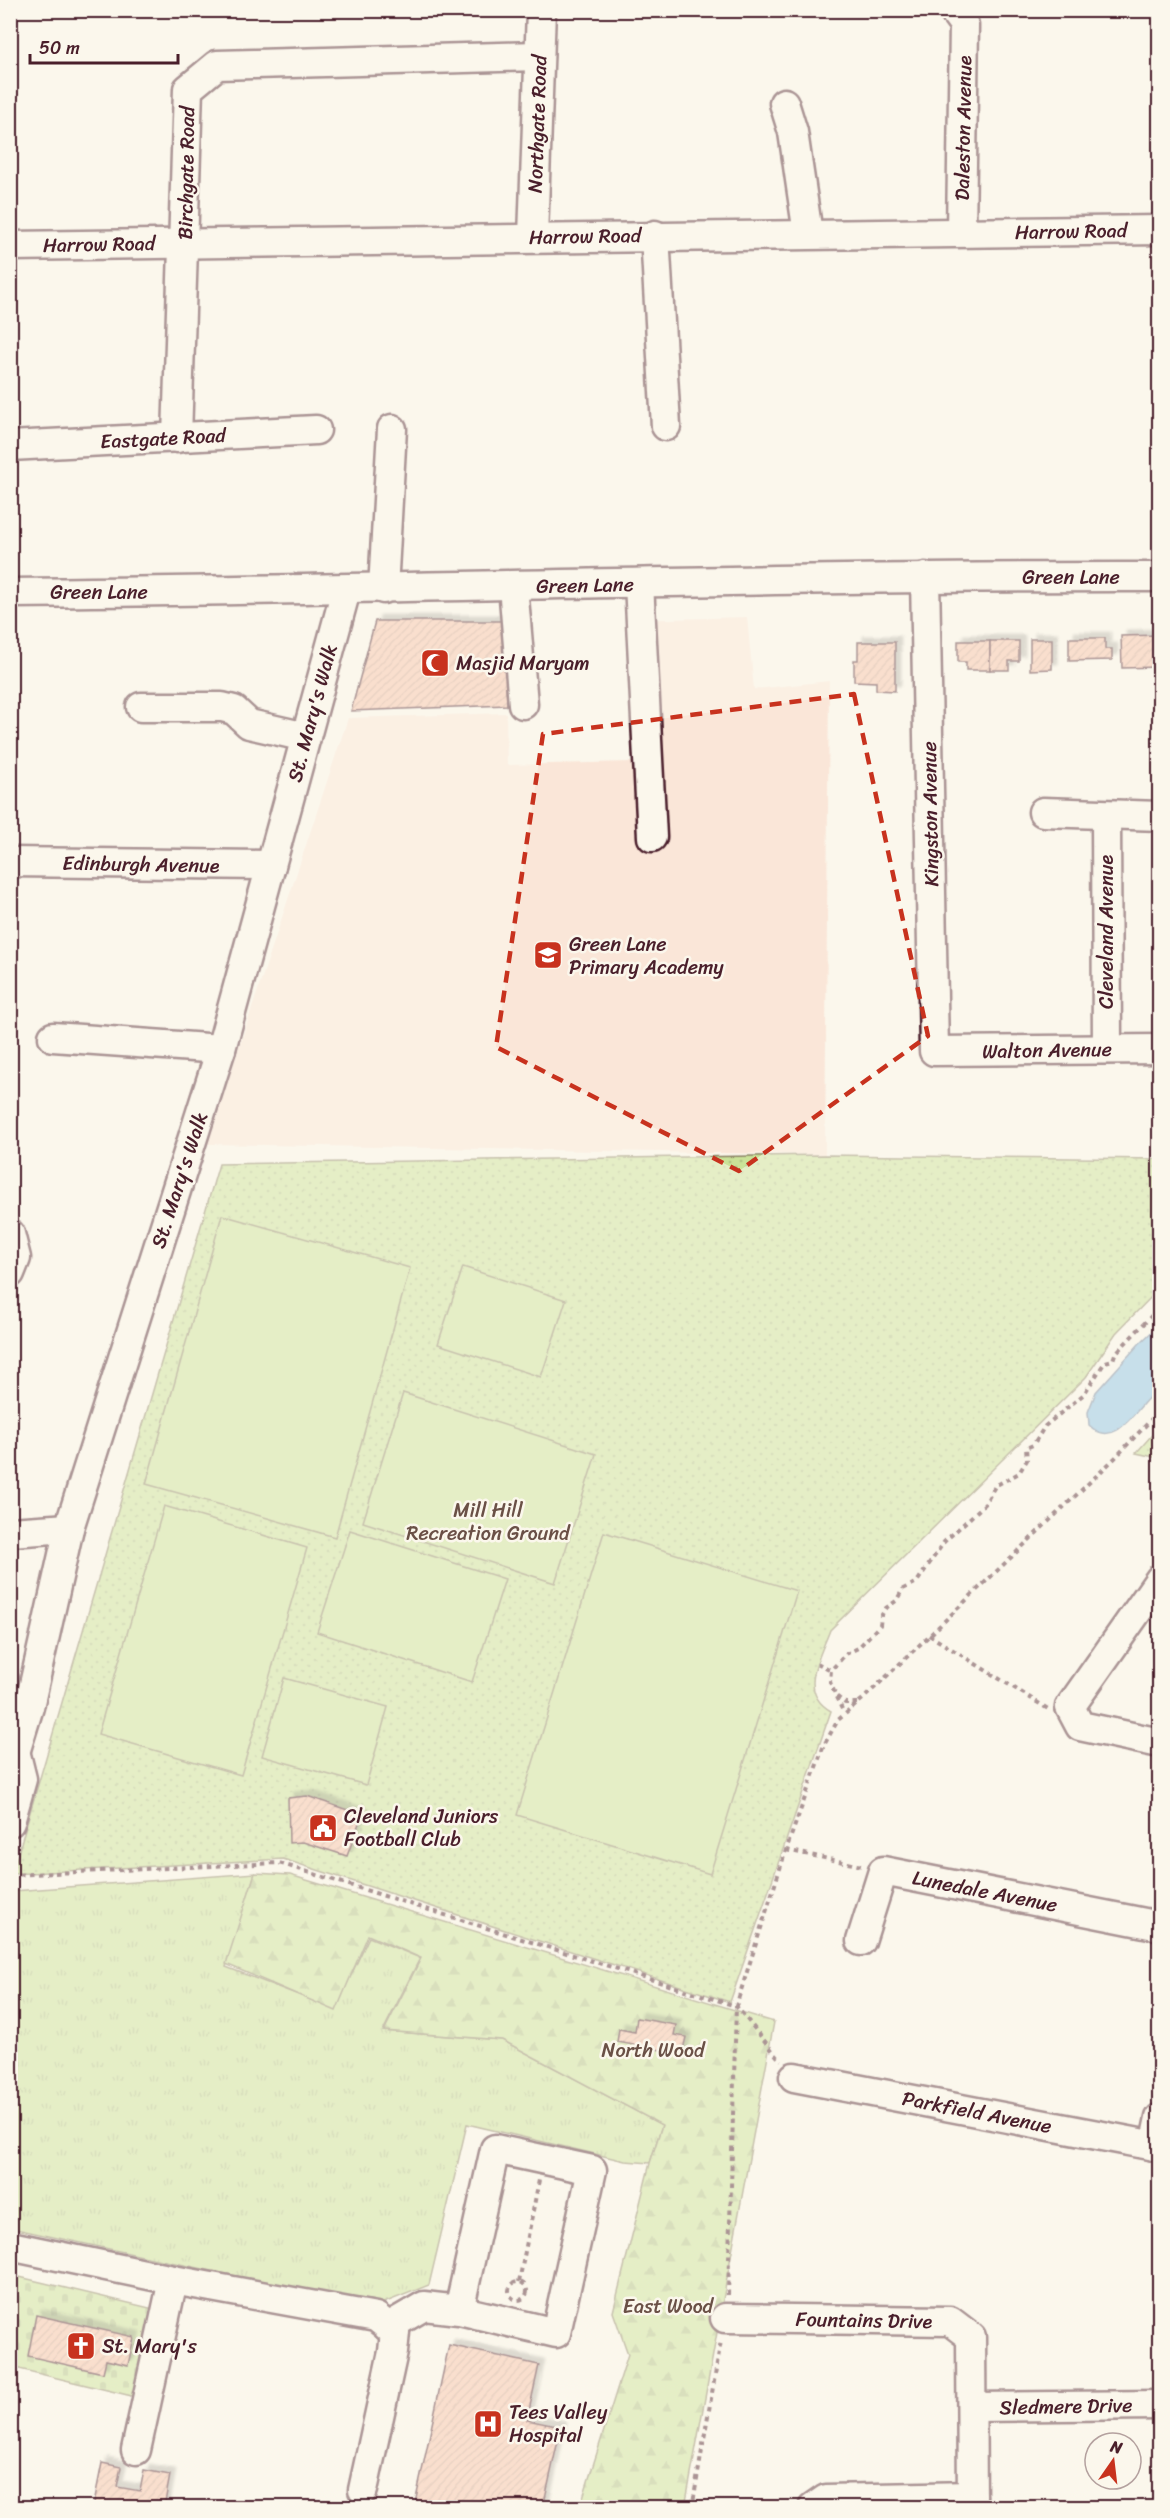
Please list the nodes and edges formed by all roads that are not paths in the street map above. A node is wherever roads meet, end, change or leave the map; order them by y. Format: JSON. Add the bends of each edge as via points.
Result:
{"nodes":[{"id":1,"x":541,"y":10,"type":"edge"},
{"id":2,"x":959,"y":18,"type":"edge"},
{"id":3,"x":539,"y":56,"type":"junction"},
{"id":4,"x":784,"y":103,"type":"dead end"},
{"id":5,"x":1160,"y":230,"type":"edge"},
{"id":6,"x":961,"y":232,"type":"junction"},
{"id":7,"x":808,"y":234,"type":"junction"},
{"id":8,"x":655,"y":235,"type":"junction"},
{"id":9,"x":533,"y":237,"type":"junction"},
{"id":10,"x":185,"y":243,"type":"junction"},
{"id":11,"x":10,"y":246,"type":"edge"},
{"id":12,"x":666,"y":426,"type":"dead end"},
{"id":13,"x":392,"y":429,"type":"dead end"},
{"id":14,"x":316,"y":430,"type":"dead end"},
{"id":15,"x":177,"y":438,"type":"junction"},
{"id":16,"x":10,"y":446,"type":"edge"},
{"id":17,"x":925,"y":577,"type":"junction"},
{"id":18,"x":1160,"y":577,"type":"edge"},
{"id":19,"x":639,"y":583,"type":"junction"},
{"id":20,"x":513,"y":586,"type":"junction"},
{"id":21,"x":382,"y":589,"type":"junction"},
{"id":22,"x":346,"y":590,"type":"junction"},
{"id":23,"x":10,"y":593,"type":"edge"},
{"id":24,"x":523,"y":704,"type":"dead end"},
{"id":25,"x":141,"y":707,"type":"dead end"},
{"id":26,"x":306,"y":737,"type":"junction"},
{"id":27,"x":1043,"y":812,"type":"dead end"},
{"id":28,"x":1106,"y":815,"type":"junction"},
{"id":29,"x":1160,"y":816,"type":"edge"},
{"id":30,"x":652,"y":837,"type":"dead end"},
{"id":31,"x":10,"y":862,"type":"edge"},
{"id":32,"x":271,"y":865,"type":"junction"},
{"id":33,"x":53,"y":1036,"type":"dead end"},
{"id":34,"x":1160,"y":1048,"type":"edge"},
{"id":35,"x":221,"y":1049,"type":"junction"},
{"id":36,"x":1107,"y":1049,"type":"junction"},
{"id":37,"x":934,"y":1051,"type":"joint"},
{"id":38,"x":10,"y":1234,"type":"edge"},
{"id":39,"x":10,"y":1273,"type":"edge"},
{"id":40,"x":69,"y":1528,"type":"junction"},
{"id":41,"x":10,"y":1532,"type":"edge"},
{"id":42,"x":1160,"y":1579,"type":"edge"},
{"id":43,"x":20,"y":1705,"type":"edge"},
{"id":44,"x":1160,"y":1743,"type":"edge"},
{"id":45,"x":13,"y":1760,"type":"edge"},
{"id":46,"x":10,"y":1822,"type":"edge"},
{"id":47,"x":1160,"y":1926,"type":"edge"},
{"id":48,"x":861,"y":1941,"type":"dead end"},
{"id":49,"x":794,"y":2077,"type":"road end"},
{"id":50,"x":1160,"y":2118,"type":"edge"},
{"id":51,"x":1157,"y":2146,"type":"edge"},
{"id":52,"x":10,"y":2246,"type":"edge"},
{"id":53,"x":173,"y":2280,"type":"junction"},
{"id":54,"x":459,"y":2310,"type":"junction"},
{"id":55,"x":725,"y":2318,"type":"road end"},
{"id":56,"x":388,"y":2327,"type":"junction"},
{"id":57,"x":1160,"y":2405,"type":"edge"},
{"id":58,"x":972,"y":2407,"type":"junction"},
{"id":59,"x":136,"y":2450,"type":"dead end"},
{"id":60,"x":363,"y":2490,"type":"dead end"},
{"id":61,"x":972,"y":2502,"type":"edge"},
{"id":62,"x":813,"y":2508,"type":"edge"}],
"edges":[{"from":1,"to":3,"type":"street","name":"Northgate Road"},
{"from":2,"to":6,"type":"street","name":"Daleston Avenue"},
{"from":3,"to":9,"type":"street","name":"Northgate Road"},
{"from":3,"to":10,"type":"street","name":"Birchgate Road","via":[[217,65],[188,89]]},
{"from":4,"to":7,"type":"street","via":[[797,153]]},
{"from":5,"to":6,"type":"street","name":"Harrow Road"},
{"from":6,"to":7,"type":"street","name":"Harrow Road"},
{"from":7,"to":8,"type":"street","name":"Harrow Road"},
{"from":8,"to":9,"type":"street","name":"Harrow Road"},
{"from":8,"to":12,"type":"street"},
{"from":9,"to":10,"type":"street","name":"Harrow Road"},
{"from":10,"to":11,"type":"street","name":"Harrow Road"},
{"from":10,"to":15,"type":"street","name":"Birchgate Road"},
{"from":13,"to":21,"type":"street"},
{"from":14,"to":15,"type":"street","name":"Eastgate Road"},
{"from":15,"to":16,"type":"street","name":"Eastgate Road"},
{"from":17,"to":18,"type":"street","name":"Green Lane"},
{"from":17,"to":19,"type":"street","name":"Green Lane"},
{"from":17,"to":37,"type":"street","name":"Kingston Avenue"},
{"from":19,"to":20,"type":"street","name":"Green Lane"},
{"from":19,"to":30,"type":"street"},
{"from":20,"to":21,"type":"street","name":"Green Lane"},
{"from":20,"to":24,"type":"street"},
{"from":21,"to":22,"type":"street","name":"Green Lane"},
{"from":22,"to":23,"type":"street","name":"Green Lane"},
{"from":22,"to":26,"type":"street","name":"St. Mary's Walk"},
{"from":25,"to":26,"type":"street","via":[[222,706],[234,710],[249,724]]},
{"from":26,"to":32,"type":"street","name":"St. Mary's Walk"},
{"from":27,"to":28,"type":"street"},
{"from":28,"to":29,"type":"street"},
{"from":28,"to":36,"type":"street","name":"Cleveland Avenue"},
{"from":31,"to":32,"type":"street","name":"Edinburgh Avenue"},
{"from":32,"to":35,"type":"street","name":"St. Mary's Walk"},
{"from":33,"to":35,"type":"street"},
{"from":34,"to":36,"type":"street","name":"Walton Avenue"},
{"from":35,"to":40,"type":"street","name":"St. Mary's Walk"},
{"from":36,"to":37,"type":"street","name":"Walton Avenue"},
{"from":38,"to":39,"type":"street","via":[[16,1258]]},
{"from":40,"to":41,"type":"street"},
{"from":40,"to":43,"type":"street","name":"St. Mary's Walk"},
{"from":42,"to":44,"type":"street","via":[[1070,1707],[1080,1726]]},
{"from":43,"to":45,"type":"street","name":"St. Mary's Walk"},
{"from":45,"to":46,"type":"street","via":[[22,1779]]},
{"from":47,"to":48,"type":"street","name":"Lunedale Avenue","via":[[883,1870]]},
{"from":49,"to":51,"type":"street","name":"Parkfield Avenue"},
{"from":50,"to":51,"type":"street"},
{"from":52,"to":53,"type":"street"},
{"from":53,"to":56,"type":"street","via":[[376,2317]]},
{"from":53,"to":59,"type":"street"},
{"from":54,"to":54,"type":"street","via":[[556,2333],[592,2170],[495,2148]]},
{"from":54,"to":56,"type":"street","via":[[424,2306]]},
{"from":55,"to":58,"type":"street","name":"Fountains Drive","via":[[950,2321],[971,2337]]},
{"from":56,"to":60,"type":"street","via":[[394,2332],[393,2352]]},
{"from":57,"to":58,"type":"street","name":"Sledmere Drive"},
{"from":58,"to":61,"type":"street","name":"Fountains Drive"},
{"from":61,"to":62,"type":"street","via":[[826,2499]]}]}
